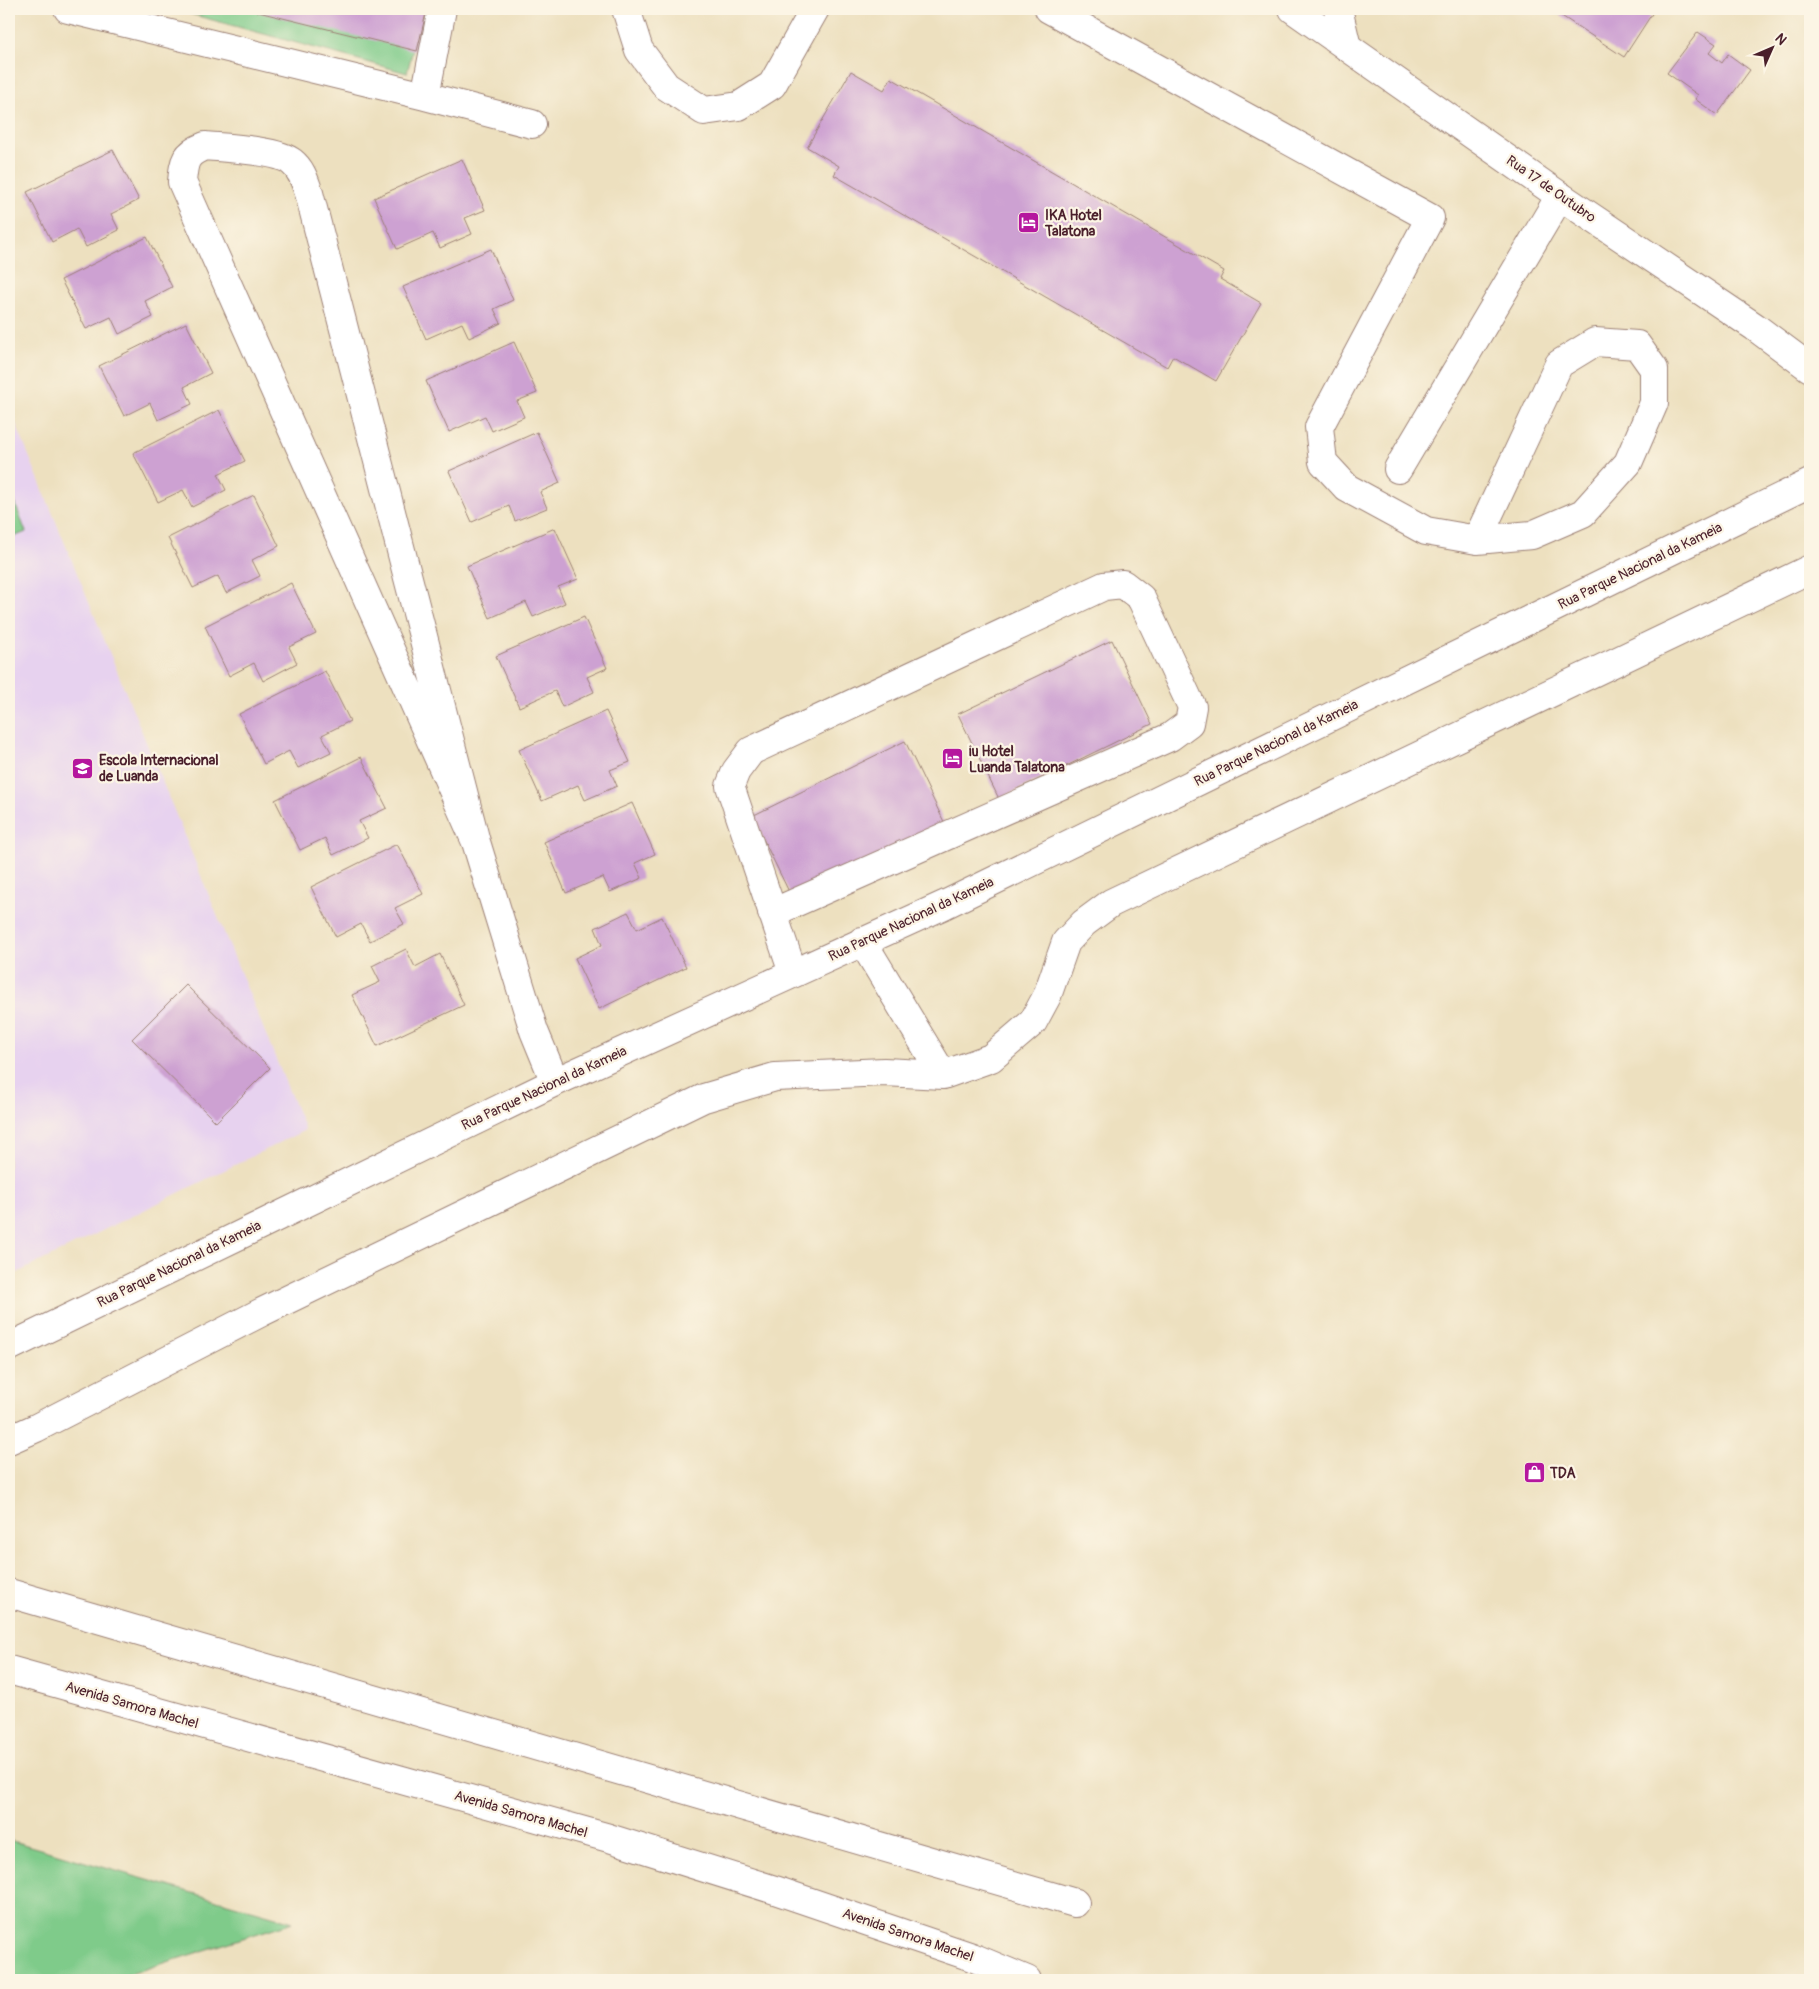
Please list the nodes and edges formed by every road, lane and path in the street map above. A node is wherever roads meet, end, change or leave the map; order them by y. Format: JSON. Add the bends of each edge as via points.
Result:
{"nodes":[{"id":1,"x":68,"y":9,"type":"edge"},
{"id":2,"x":442,"y":9,"type":"edge"},
{"id":3,"x":626,"y":9,"type":"edge"},
{"id":4,"x":815,"y":9,"type":"edge"},
{"id":5,"x":1049,"y":9,"type":"edge"},
{"id":6,"x":1293,"y":9,"type":"edge"},
{"id":7,"x":1338,"y":9,"type":"edge"},
{"id":8,"x":1348,"y":47,"type":"junction"},
{"id":9,"x":425,"y":96,"type":"junction"},
{"id":10,"x":532,"y":124,"type":"dead end"},
{"id":11,"x":1560,"y":196,"type":"junction"},
{"id":12,"x":1810,"y":368,"type":"edge"},
{"id":13,"x":1398,"y":469,"type":"dead end"},
{"id":14,"x":1810,"y":483,"type":"edge"},
{"id":15,"x":1477,"y":540,"type":"junction"},
{"id":16,"x":1810,"y":569,"type":"edge"},
{"id":17,"x":476,"y":842,"type":"junction"},
{"id":18,"x":772,"y":913,"type":"junction"},
{"id":19,"x":862,"y":941,"type":"junction"},
{"id":20,"x":793,"y":973,"type":"junction"},
{"id":21,"x":943,"y":1075,"type":"junction"},
{"id":22,"x":555,"y":1082,"type":"junction"},
{"id":23,"x":9,"y":1347,"type":"edge"},
{"id":24,"x":9,"y":1440,"type":"edge"},
{"id":25,"x":9,"y":1593,"type":"edge"},
{"id":26,"x":9,"y":1670,"type":"edge"},
{"id":27,"x":1075,"y":1903,"type":"dead end"},
{"id":28,"x":1027,"y":1980,"type":"edge"}],
"edges":[{"from":1,"to":9,"type":"street"},
{"from":2,"to":9,"type":"street"},
{"from":3,"to":4,"type":"street","via":[[639,50],[666,86],[704,111],[739,106],[772,86]]},
{"from":5,"to":15,"type":"street","via":[[1430,218],[1319,427],[1323,462],[1347,488],[1426,531]]},
{"from":6,"to":8,"type":"street","name":"Rua 17 de Outubro"},
{"from":7,"to":8,"type":"street"},
{"from":8,"to":11,"type":"street","name":"Rua 17 de Outubro"},
{"from":9,"to":10,"type":"street"},
{"from":11,"to":12,"type":"street","name":"Rua 17 de Outubro"},
{"from":11,"to":13,"type":"street"},
{"from":14,"to":19,"type":"street","name":"Rua Parque Nacional da Kameia","via":[[962,896]]},
{"from":15,"to":15,"type":"street","via":[[1559,364],[1595,342],[1637,344],[1654,369],[1654,402],[1628,463],[1583,513],[1532,535]]},
{"from":16,"to":21,"type":"street","via":[[1111,903],[1084,923],[1066,942],[1047,996],[1033,1022],[991,1058]]},
{"from":17,"to":17,"type":"street","via":[[302,173],[282,155],[205,146],[193,150],[184,161],[182,182]]},
{"from":17,"to":22,"type":"street","via":[[534,1031]]},
{"from":18,"to":18,"type":"street","via":[[730,786],[736,771],[751,752],[1104,586],[1122,584],[1140,598],[1192,707],[1189,723],[1170,737]]},
{"from":18,"to":20,"type":"street"},
{"from":19,"to":20,"type":"street","name":"Rua Parque Nacional da Kameia"},
{"from":19,"to":21,"type":"street"},
{"from":20,"to":22,"type":"street","name":"Rua Parque Nacional da Kameia"},
{"from":21,"to":24,"type":"street","via":[[884,1072],[775,1077],[704,1098],[271,1308]]},
{"from":22,"to":23,"type":"street","name":"Rua Parque Nacional da Kameia"},
{"from":25,"to":27,"type":"street"},
{"from":26,"to":28,"type":"street","name":"Avenida Samora Machel","via":[[609,1838],[775,1890],[972,1957]]}]}
